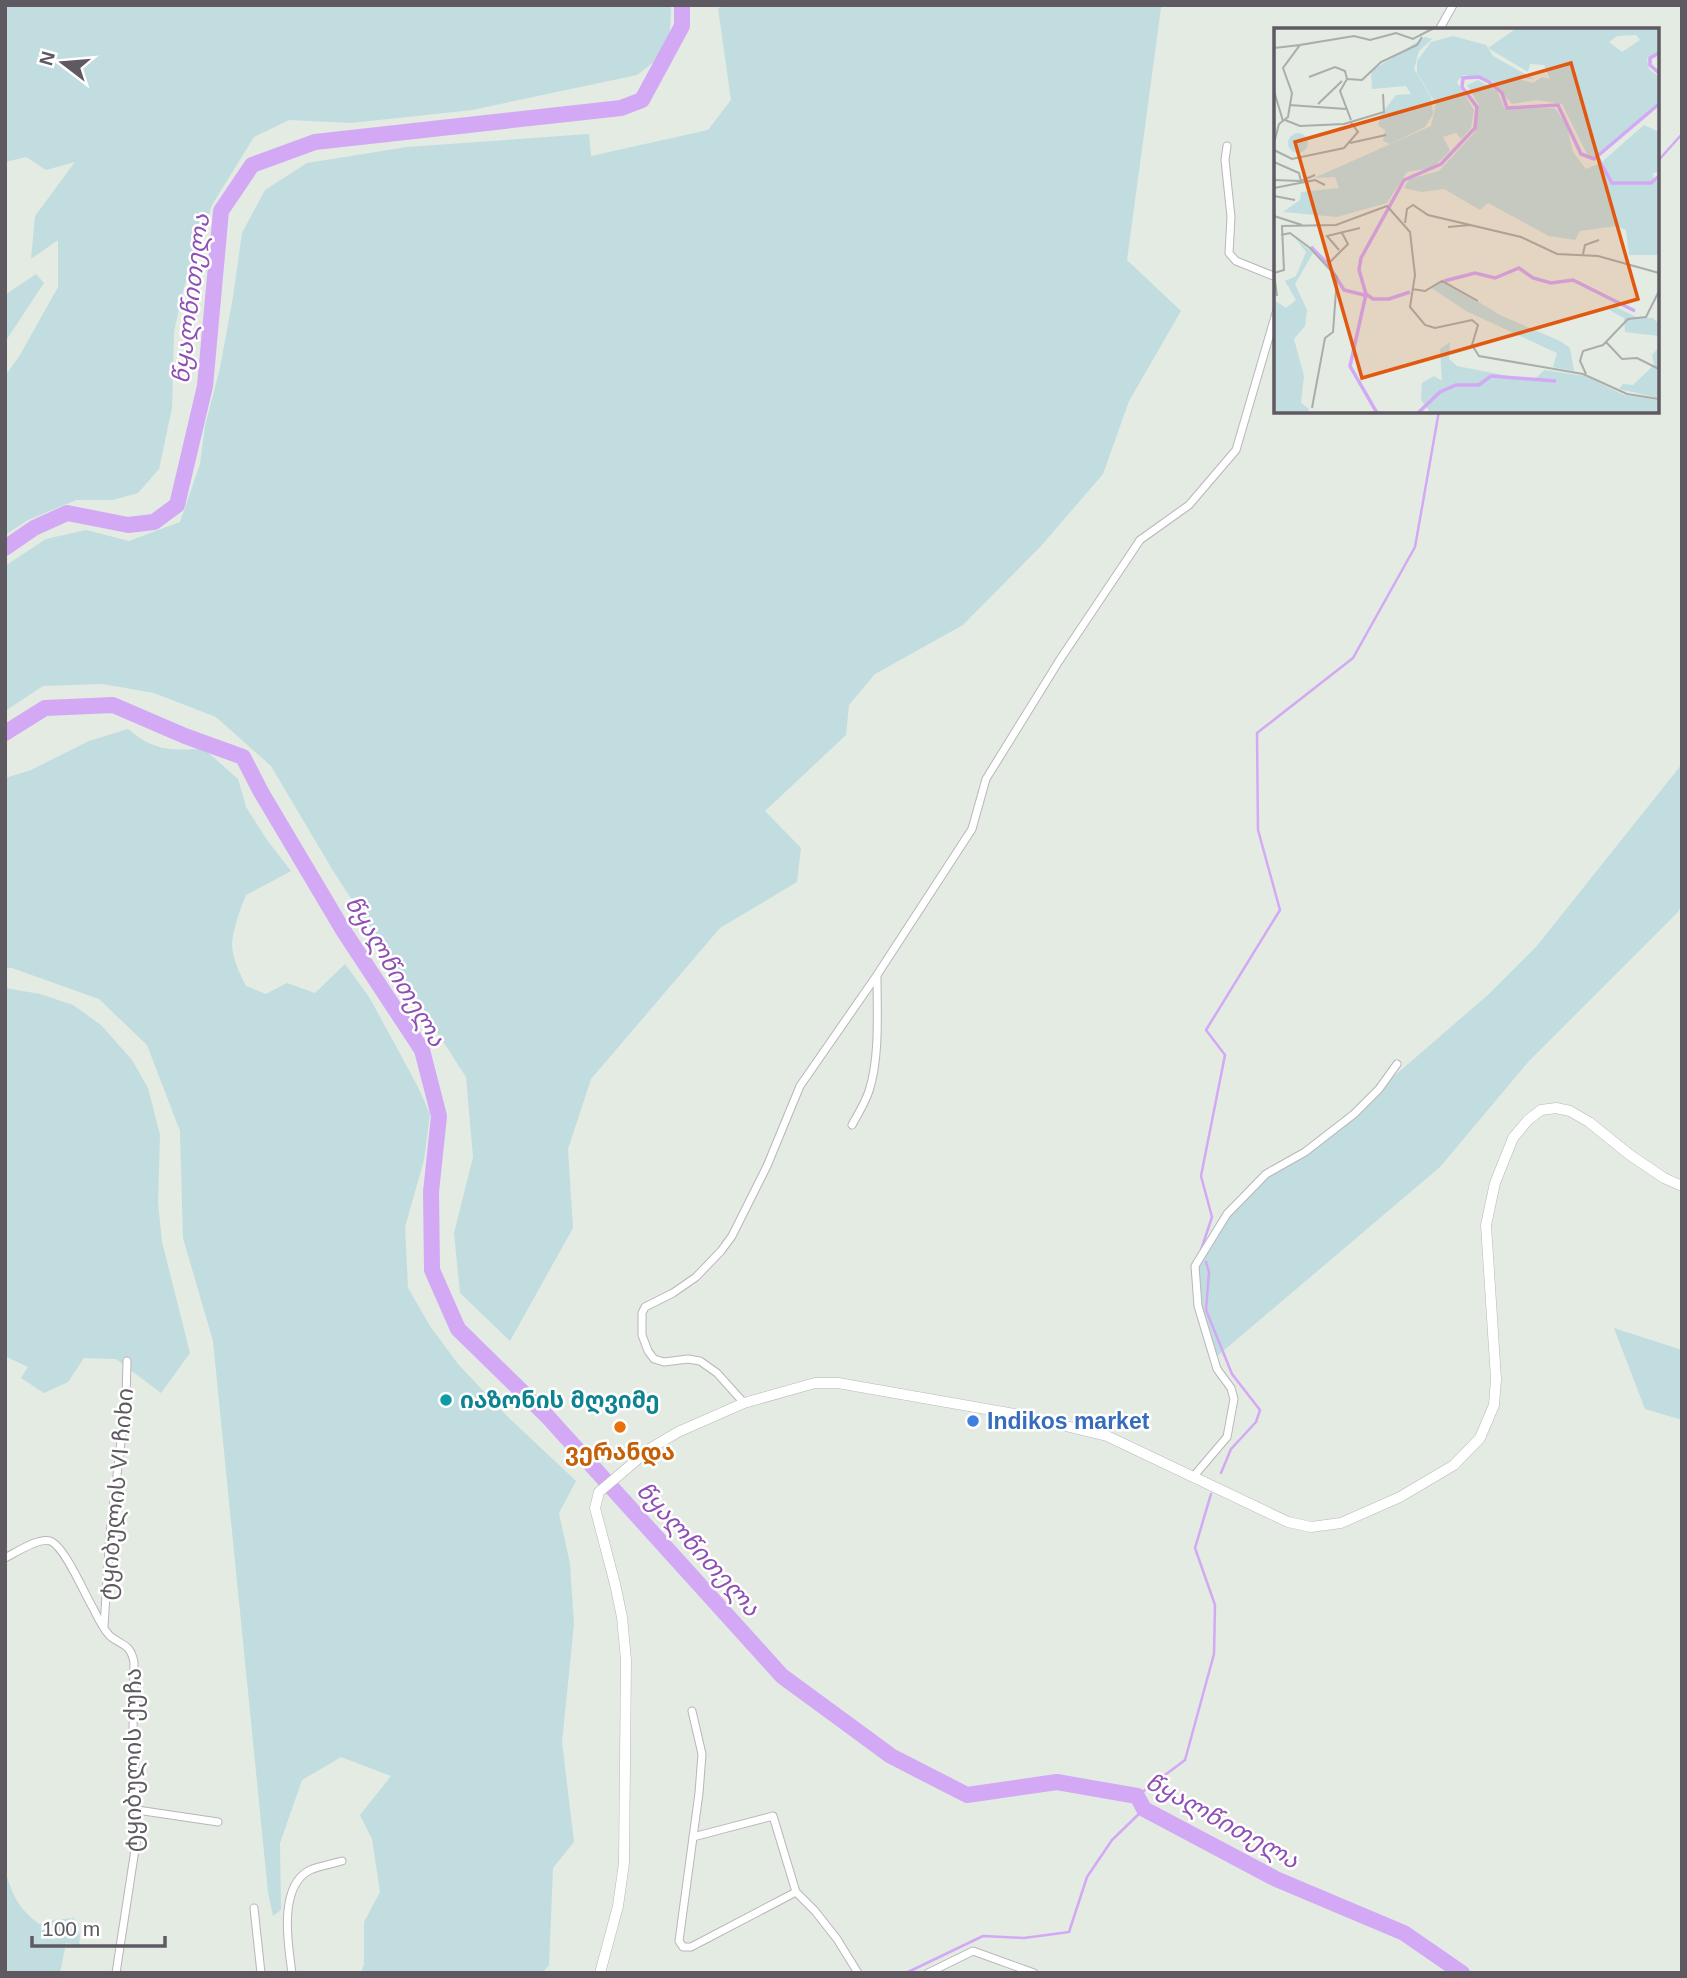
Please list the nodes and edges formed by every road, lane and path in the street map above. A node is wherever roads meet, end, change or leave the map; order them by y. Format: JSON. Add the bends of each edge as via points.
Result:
{"nodes":[{"id":1,"x":1453,"y":5,"type":"edge"},
{"id":2,"x":1440,"y":28,"type":"edge"},
{"id":3,"x":1227,"y":146,"type":"dead end"},
{"id":4,"x":1274,"y":276,"type":"edge"},
{"id":5,"x":1274,"y":320,"type":"edge"},
{"id":6,"x":877,"y":975,"type":"junction"},
{"id":7,"x":1397,"y":1064,"type":"dead end"},
{"id":8,"x":852,"y":1125,"type":"dead end"},
{"id":9,"x":1682,"y":1186,"type":"edge"},
{"id":10,"x":127,"y":1361,"type":"dead end"},
{"id":11,"x":744,"y":1403,"type":"junction"},
{"id":12,"x":1193,"y":1477,"type":"junction"},
{"id":13,"x":5,"y":1558,"type":"edge"},
{"id":14,"x":104,"y":1626,"type":"junction"},
{"id":15,"x":692,"y":1711,"type":"dead end"},
{"id":16,"x":137,"y":1810,"type":"junction"},
{"id":17,"x":218,"y":1822,"type":"dead end"},
{"id":18,"x":693,"y":1837,"type":"junction"},
{"id":19,"x":342,"y":1861,"type":"dead end"},
{"id":20,"x":796,"y":1892,"type":"junction"},
{"id":21,"x":254,"y":1908,"type":"dead end"},
{"id":22,"x":116,"y":1973,"type":"edge"},
{"id":23,"x":261,"y":1973,"type":"edge"},
{"id":24,"x":292,"y":1973,"type":"edge"},
{"id":25,"x":600,"y":1973,"type":"edge"},
{"id":26,"x":858,"y":1973,"type":"edge"},
{"id":27,"x":928,"y":1973,"type":"edge"},
{"id":28,"x":1034,"y":1973,"type":"edge"}],
"edges":[{"from":1,"to":2,"type":"street"},
{"from":3,"to":4,"type":"street","via":[[1229,253],[1236,261]]},
{"from":5,"to":6,"type":"street","via":[[1236,450],[1189,505],[1140,540],[986,779],[972,829]]},
{"from":6,"to":8,"type":"street","via":[[873,1074]]},
{"from":6,"to":11,"type":"street","via":[[800,1086],[732,1236],[696,1276],[642,1313],[642,1335],[654,1359],[700,1361]]},
{"from":7,"to":12,"type":"street","via":[[1354,1114],[1256,1184],[1227,1214],[1195,1266],[1198,1306],[1217,1369],[1234,1399],[1227,1437]]},
{"from":9,"to":12,"type":"main road","via":[[1570,1111],[1541,1111],[1513,1138],[1495,1183],[1486,1225],[1496,1379],[1494,1405],[1480,1438],[1454,1465],[1341,1524],[1311,1527],[1288,1522]]},
{"from":10,"to":14,"type":"street","name":"ტყიბულის VI ჩიხი"},
{"from":11,"to":12,"type":"main road","via":[[815,1382],[838,1382],[1107,1436]]},
{"from":11,"to":25,"type":"main road","via":[[651,1448],[599,1492],[595,1507],[622,1617],[626,1660],[624,1863]]},
{"from":13,"to":14,"type":"street","name":"ტყიბულის ქუჩა","via":[[40,1541],[56,1545]]},
{"from":14,"to":16,"type":"street","name":"ტყიბულის ქუჩა","via":[[109,1635],[125,1644],[134,1662]]},
{"from":15,"to":18,"type":"street","via":[[702,1754]]},
{"from":16,"to":17,"type":"street"},
{"from":16,"to":22,"type":"street","name":"ტყიბულის ქუჩა","via":[[138,1830]]},
{"from":18,"to":20,"type":"street","via":[[773,1816]]},
{"from":18,"to":20,"type":"street","via":[[680,1941],[683,1947],[691,1947]]},
{"from":19,"to":24,"type":"street","via":[[309,1871],[293,1891],[286,1914]]},
{"from":20,"to":26,"type":"street","via":[[836,1938]]},
{"from":21,"to":23,"type":"street"},
{"from":27,"to":28,"type":"street","via":[[972,1951]]}]}
